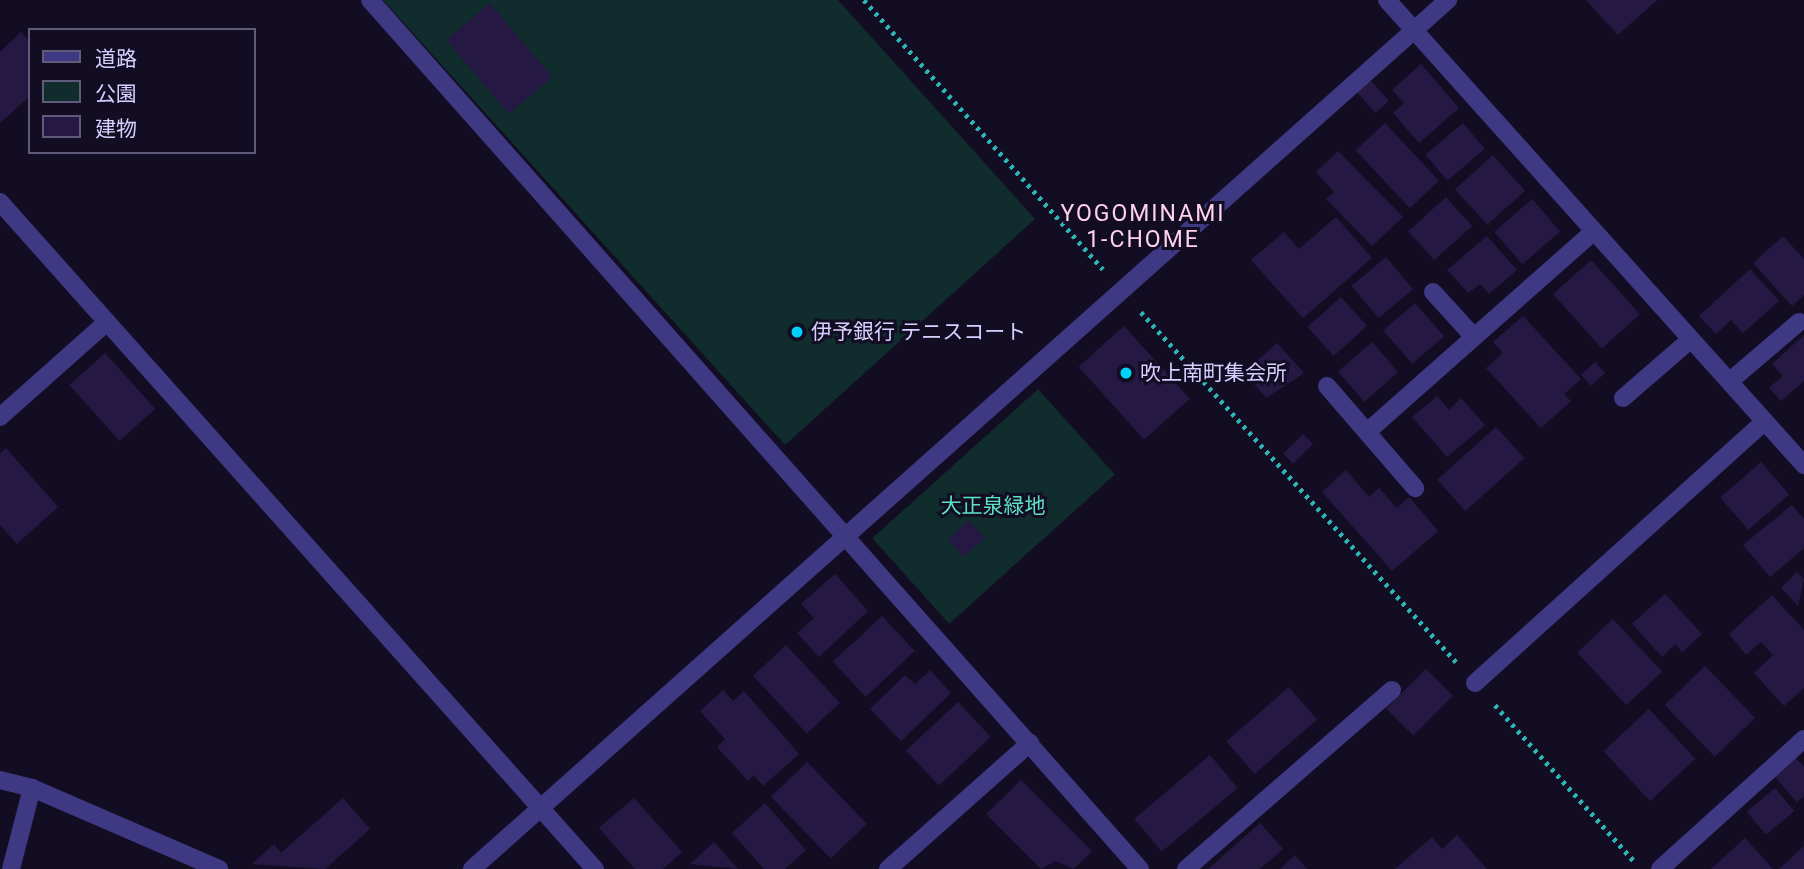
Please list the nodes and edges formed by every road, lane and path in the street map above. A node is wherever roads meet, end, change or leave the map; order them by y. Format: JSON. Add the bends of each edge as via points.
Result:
{"nodes":[{"id":1,"x":370,"y":0,"type":"edge"},
{"id":2,"x":864,"y":0,"type":"edge"},
{"id":3,"x":1387,"y":0,"type":"edge"},
{"id":4,"x":1447,"y":0,"type":"edge"},
{"id":5,"x":1413,"y":30,"type":"junction"},
{"id":6,"x":0,"y":202,"type":"edge"},
{"id":7,"x":1594,"y":231,"type":"junction"},
{"id":8,"x":1121,"y":289,"type":"junction"},
{"id":9,"x":1433,"y":292,"type":"dead end"},
{"id":10,"x":107,"y":322,"type":"junction"},
{"id":11,"x":1799,"y":322,"type":"dead end"},
{"id":12,"x":1474,"y":337,"type":"junction"},
{"id":13,"x":1691,"y":339,"type":"junction"},
{"id":14,"x":1730,"y":381,"type":"junction"},
{"id":15,"x":1327,"y":386,"type":"dead end"},
{"id":16,"x":1623,"y":398,"type":"dead end"},
{"id":17,"x":0,"y":417,"type":"edge"},
{"id":18,"x":1764,"y":422,"type":"junction"},
{"id":19,"x":1367,"y":432,"type":"junction"},
{"id":20,"x":1804,"y":465,"type":"edge"},
{"id":21,"x":1415,"y":488,"type":"dead end"},
{"id":22,"x":845,"y":533,"type":"junction"},
{"id":23,"x":1475,"y":683,"type":"junction"},
{"id":24,"x":1392,"y":690,"type":"dead end"},
{"id":25,"x":1804,"y":739,"type":"edge"},
{"id":26,"x":1030,"y":743,"type":"junction"},
{"id":27,"x":0,"y":780,"type":"edge"},
{"id":28,"x":32,"y":788,"type":"junction"},
{"id":29,"x":541,"y":809,"type":"junction"},
{"id":30,"x":11,"y":869,"type":"edge"},
{"id":31,"x":219,"y":869,"type":"edge"},
{"id":32,"x":472,"y":869,"type":"edge"},
{"id":33,"x":595,"y":869,"type":"edge"},
{"id":34,"x":888,"y":869,"type":"edge"},
{"id":35,"x":1140,"y":869,"type":"edge"},
{"id":36,"x":1186,"y":869,"type":"edge"},
{"id":37,"x":1641,"y":869,"type":"edge"},
{"id":38,"x":1660,"y":869,"type":"edge"}],
"edges":[{"from":1,"to":22,"type":"street"},
{"from":2,"to":8,"type":"path"},
{"from":3,"to":5,"type":"street"},
{"from":4,"to":5,"type":"street"},
{"from":5,"to":7,"type":"street"},
{"from":5,"to":8,"type":"street"},
{"from":6,"to":10,"type":"street"},
{"from":7,"to":12,"type":"street"},
{"from":7,"to":13,"type":"street"},
{"from":8,"to":22,"type":"street"},
{"from":8,"to":23,"type":"path"},
{"from":9,"to":12,"type":"street"},
{"from":10,"to":17,"type":"street"},
{"from":10,"to":29,"type":"street"},
{"from":11,"to":14,"type":"street"},
{"from":12,"to":19,"type":"street"},
{"from":13,"to":14,"type":"street"},
{"from":13,"to":16,"type":"street"},
{"from":14,"to":18,"type":"street"},
{"from":15,"to":19,"type":"street"},
{"from":18,"to":20,"type":"street"},
{"from":18,"to":23,"type":"street"},
{"from":19,"to":21,"type":"street"},
{"from":22,"to":26,"type":"street"},
{"from":22,"to":29,"type":"street"},
{"from":23,"to":37,"type":"path"},
{"from":24,"to":36,"type":"street"},
{"from":25,"to":38,"type":"street"},
{"from":26,"to":34,"type":"street"},
{"from":26,"to":35,"type":"street"},
{"from":27,"to":28,"type":"street"},
{"from":28,"to":30,"type":"street"},
{"from":28,"to":31,"type":"street"},
{"from":29,"to":32,"type":"street"},
{"from":29,"to":33,"type":"street"}]}
